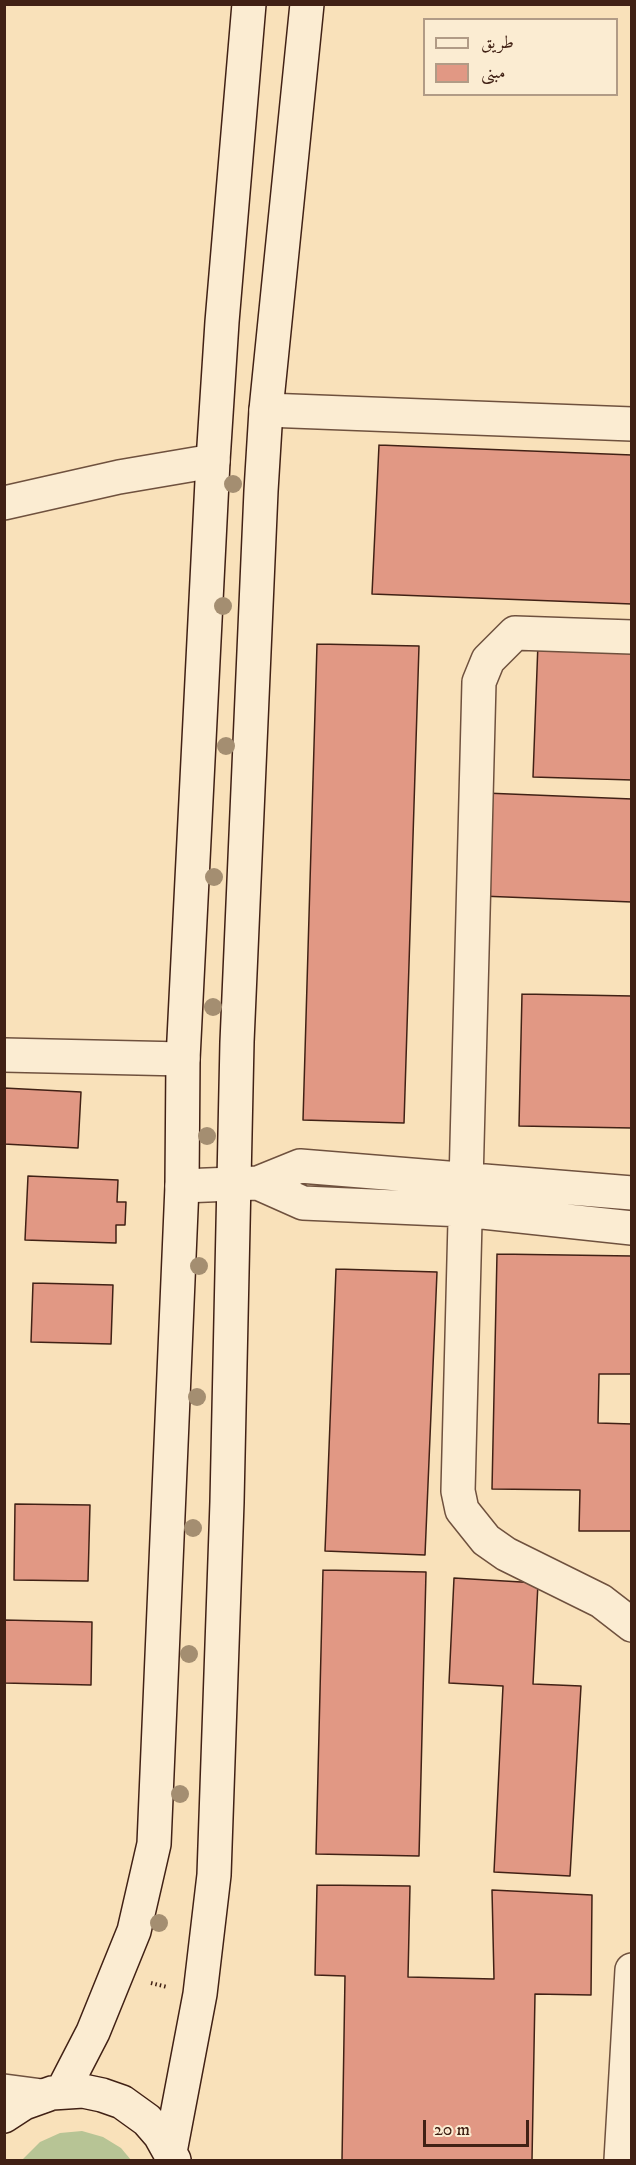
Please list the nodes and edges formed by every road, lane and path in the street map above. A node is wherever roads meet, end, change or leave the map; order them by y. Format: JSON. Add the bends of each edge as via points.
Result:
{"nodes":[{"id":1,"x":249,"y":4,"type":"edge"},
{"id":2,"x":307,"y":4,"type":"edge"},
{"id":3,"x":266,"y":410,"type":"junction"},
{"id":4,"x":632,"y":424,"type":"edge"},
{"id":5,"x":213,"y":461,"type":"junction"},
{"id":6,"x":4,"y":503,"type":"edge"},
{"id":7,"x":632,"y":637,"type":"edge"},
{"id":8,"x":4,"y":1055,"type":"edge"},
{"id":9,"x":183,"y":1059,"type":"junction"},
{"id":10,"x":246,"y":1183,"type":"junction"},
{"id":11,"x":182,"y":1186,"type":"junction"},
{"id":12,"x":632,"y":1193,"type":"edge"},
{"id":13,"x":464,"y":1194,"type":"junction"},
{"id":14,"x":632,"y":1228,"type":"edge"},
{"id":15,"x":632,"y":1625,"type":"edge"},
{"id":16,"x":632,"y":1970,"type":"edge"},
{"id":17,"x":117,"y":1976,"type":"junction"},
{"id":18,"x":200,"y":1994,"type":"junction"},
{"id":19,"x":4,"y":2091,"type":"edge"},
{"id":20,"x":52,"y":2094,"type":"junction"},
{"id":21,"x":4,"y":2116,"type":"edge"},
{"id":22,"x":172,"y":2156,"type":"edge"},
{"id":23,"x":621,"y":2160,"type":"edge"}],
"edges":[{"from":1,"to":5,"type":"main road"},
{"from":2,"to":3,"type":"main road"},
{"from":3,"to":4,"type":"main road"},
{"from":3,"to":10,"type":"main road","via":[[237,1030]]},
{"from":5,"to":6,"type":"main road"},
{"from":5,"to":9,"type":"main road"},
{"from":7,"to":13,"type":"main road","via":[[515,633],[488,660],[479,682]]},
{"from":8,"to":9,"type":"main road"},
{"from":9,"to":11,"type":"main road"},
{"from":10,"to":11,"type":"main road"},
{"from":10,"to":13,"type":"main road","via":[[303,1203]]},
{"from":10,"to":18,"type":"main road","via":[[214,1875]]},
{"from":11,"to":17,"type":"main road","via":[[154,1844],[134,1931]]},
{"from":12,"to":13,"type":"main road"},
{"from":13,"to":14,"type":"main road"},
{"from":13,"to":15,"type":"main road","via":[[458,1491],[462,1510],[486,1540],[506,1554],[601,1601]]},
{"from":16,"to":23,"type":"main road"},
{"from":17,"to":18,"type":"path"},
{"from":17,"to":20,"type":"main road"},
{"from":18,"to":22,"type":"main road"},
{"from":19,"to":20,"type":"main road"},
{"from":20,"to":21,"type":"main road","via":[[24,2103]]},
{"from":20,"to":22,"type":"main road","via":[[93,2092],[122,2102],[147,2120]]}]}
